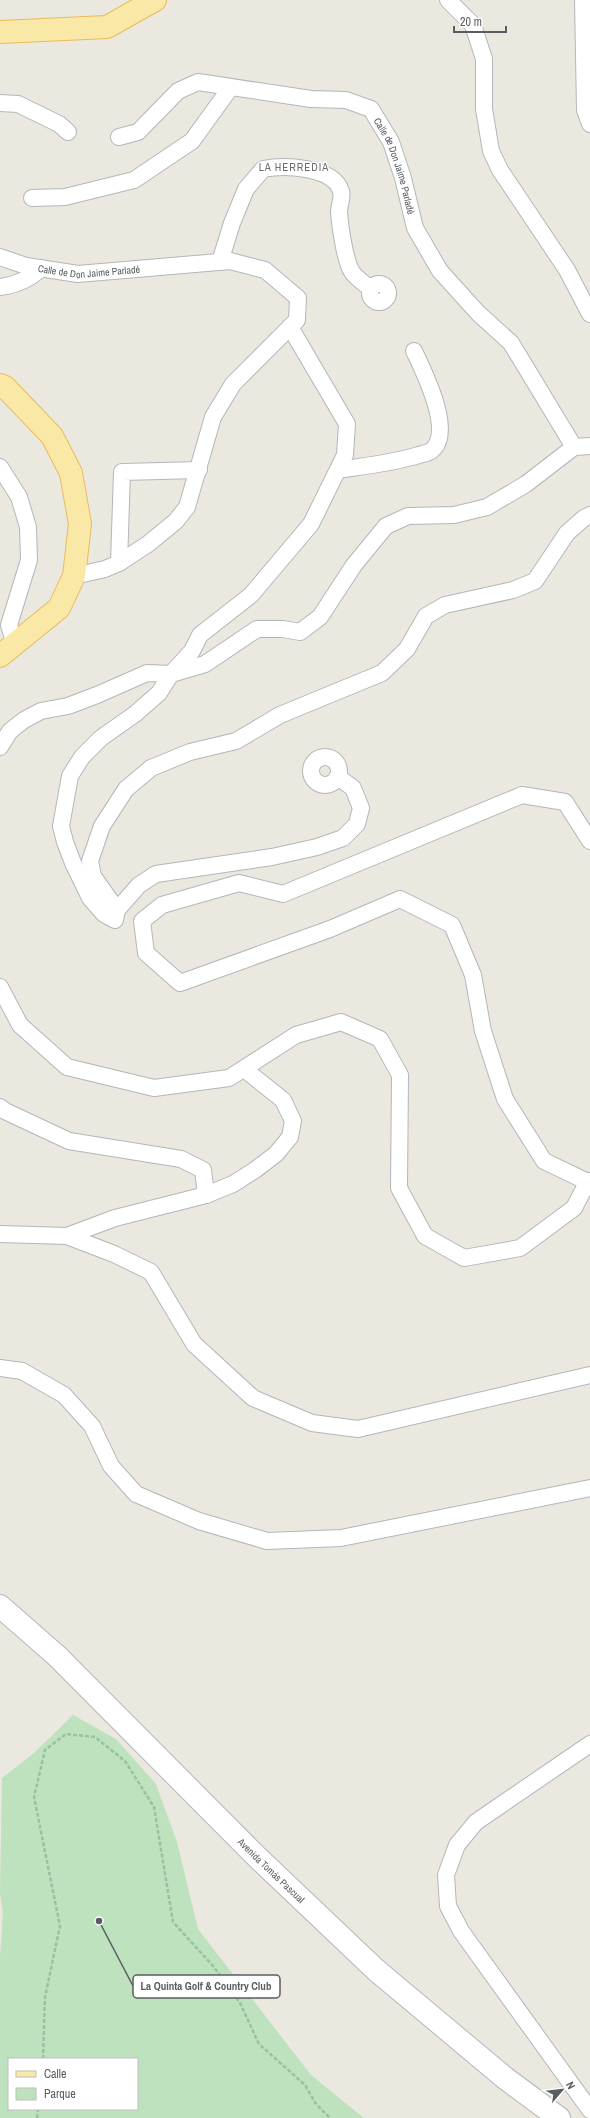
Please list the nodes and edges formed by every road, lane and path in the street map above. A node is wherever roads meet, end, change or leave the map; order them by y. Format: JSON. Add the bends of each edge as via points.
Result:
{"nodes":[{"id":1,"x":155,"y":0,"type":"edge"},
{"id":2,"x":448,"y":0,"type":"edge"},
{"id":3,"x":583,"y":0,"type":"edge"},
{"id":4,"x":0,"y":32,"type":"edge"},
{"id":5,"x":231,"y":87,"type":"junction"},
{"id":6,"x":0,"y":103,"type":"edge"},
{"id":7,"x":590,"y":124,"type":"edge"},
{"id":8,"x":68,"y":132,"type":"dead end"},
{"id":9,"x":118,"y":138,"type":"dead end"},
{"id":10,"x":32,"y":198,"type":"dead end"},
{"id":11,"x":0,"y":257,"type":"edge"},
{"id":12,"x":220,"y":262,"type":"junction"},
{"id":13,"x":41,"y":268,"type":"junction"},
{"id":14,"x":0,"y":287,"type":"edge"},
{"id":15,"x":371,"y":289,"type":"dead end"},
{"id":16,"x":590,"y":314,"type":"edge"},
{"id":17,"x":290,"y":327,"type":"junction"},
{"id":18,"x":414,"y":351,"type":"dead end"},
{"id":19,"x":0,"y":385,"type":"edge"},
{"id":20,"x":574,"y":446,"type":"junction"},
{"id":21,"x":590,"y":446,"type":"edge"},
{"id":22,"x":0,"y":467,"type":"edge"},
{"id":23,"x":199,"y":470,"type":"junction"},
{"id":24,"x":338,"y":470,"type":"junction"},
{"id":25,"x":590,"y":515,"type":"edge"},
{"id":26,"x":119,"y":563,"type":"junction"},
{"id":27,"x":74,"y":576,"type":"junction"},
{"id":28,"x":7,"y":651,"type":"edge"},
{"id":29,"x":171,"y":674,"type":"junction"},
{"id":30,"x":0,"y":747,"type":"edge"},
{"id":31,"x":338,"y":777,"type":"dead end"},
{"id":32,"x":590,"y":841,"type":"edge"},
{"id":33,"x":117,"y":910,"type":"junction"},
{"id":34,"x":0,"y":987,"type":"edge"},
{"id":35,"x":244,"y":1069,"type":"junction"},
{"id":36,"x":0,"y":1107,"type":"edge"},
{"id":37,"x":589,"y":1182,"type":"edge"},
{"id":38,"x":206,"y":1195,"type":"junction"},
{"id":39,"x":0,"y":1234,"type":"edge"},
{"id":40,"x":67,"y":1236,"type":"junction"},
{"id":41,"x":0,"y":1368,"type":"edge"},
{"id":42,"x":590,"y":1375,"type":"edge"},
{"id":43,"x":590,"y":1488,"type":"edge"},
{"id":44,"x":0,"y":1606,"type":"edge"},
{"id":45,"x":590,"y":1744,"type":"edge"},
{"id":46,"x":42,"y":2058,"type":"edge"},
{"id":47,"x":590,"y":2110,"type":"edge"},
{"id":48,"x":330,"y":2118,"type":"edge"},
{"id":49,"x":558,"y":2118,"type":"edge"}],
"edges":[{"from":1,"to":4,"type":"main road","via":[[107,27]]},
{"from":2,"to":16,"type":"street","via":[[474,25],[484,58],[484,109],[491,151],[500,170],[567,270]]},
{"from":3,"to":7,"type":"street","via":[[585,110]]},
{"from":5,"to":9,"type":"street","name":"Calle de Don Jaime Parladé","via":[[198,82],[178,91],[138,132]]},
{"from":5,"to":10,"type":"street","via":[[192,141],[134,180],[65,197]]},
{"from":5,"to":20,"type":"street","name":"Calle de Don Jaime Parladé","via":[[346,100],[371,109],[391,142],[415,228],[440,271],[478,313],[511,344]]},
{"from":6,"to":8,"type":"street","via":[[18,104],[59,124]]},
{"from":11,"to":13,"type":"street","name":"Calle de Don Jaime Parladé"},
{"from":12,"to":13,"type":"street","name":"Calle de Don Jaime Parladé","via":[[78,274]]},
{"from":12,"to":15,"type":"street","via":[[246,189],[263,169],[280,166],[312,170],[333,180],[341,191],[339,212],[344,247],[352,272]]},
{"from":12,"to":17,"type":"street","name":"Calle de Don Jaime Parladé","via":[[230,261],[265,270],[298,298],[297,320]]},
{"from":13,"to":14,"type":"street","via":[[34,276],[16,285]]},
{"from":17,"to":23,"type":"street","name":"Calle de Don Jaime Parladé","via":[[233,384],[213,417]]},
{"from":17,"to":24,"type":"street","via":[[346,424],[345,455]]},
{"from":18,"to":24,"type":"street","via":[[439,415],[439,438],[431,451],[398,462]]},
{"from":19,"to":27,"type":"main road","via":[[5,387],[52,436],[71,473],[80,524]]},
{"from":20,"to":21,"type":"street"},
{"from":20,"to":29,"type":"street","via":[[526,484],[487,507],[454,515],[408,516],[386,526],[354,565],[320,617],[300,632],[257,629],[204,664]]},
{"from":22,"to":28,"type":"street","via":[[19,497],[28,527],[29,560],[9,625]]},
{"from":23,"to":26,"type":"street","name":"Calle de Don Jaime Parladé","via":[[187,507],[176,521]]},
{"from":23,"to":26,"type":"street","via":[[122,472]]},
{"from":24,"to":29,"type":"street","via":[[311,524],[251,595],[200,636],[192,651]]},
{"from":25,"to":33,"type":"street","via":[[567,533],[535,581],[513,590],[445,605],[426,616],[407,649],[382,673],[280,715],[236,741],[190,752],[151,768],[126,789],[102,826],[90,861],[93,876]]},
{"from":26,"to":27,"type":"street","name":"Calle de Don Jaime Parladé"},
{"from":27,"to":28,"type":"main road","via":[[59,608]]},
{"from":29,"to":30,"type":"street","via":[[147,673],[68,706],[41,711],[10,731]]},
{"from":29,"to":33,"type":"street","via":[[159,693],[101,738],[82,757],[70,776],[61,826],[65,842],[90,898],[104,914],[115,920]]},
{"from":31,"to":33,"type":"street","via":[[353,788],[361,808],[357,824],[343,838],[317,848],[272,857],[156,874],[140,884]]},
{"from":32,"to":37,"type":"street","via":[[565,802],[522,795],[283,894],[239,883],[162,905],[142,921],[146,953],[180,982],[330,928],[400,899],[452,925],[473,974],[483,1031],[505,1099],[544,1161]]},
{"from":34,"to":35,"type":"street","via":[[20,1025],[67,1067],[154,1088],[229,1078]]},
{"from":35,"to":37,"type":"street","via":[[296,1035],[341,1022],[380,1039],[400,1076],[399,1188],[424,1236],[464,1258],[520,1248],[574,1208]]},
{"from":35,"to":38,"type":"street","via":[[283,1100],[293,1121],[290,1137],[276,1154],[255,1170],[233,1184]]},
{"from":36,"to":38,"type":"street","via":[[69,1141],[180,1159],[203,1170]]},
{"from":38,"to":40,"type":"street","via":[[115,1218]]},
{"from":39,"to":40,"type":"street"},
{"from":40,"to":42,"type":"street","via":[[151,1272],[194,1344],[253,1398],[312,1423],[358,1429]]},
{"from":41,"to":43,"type":"street","via":[[22,1371],[64,1395],[92,1426],[111,1466],[136,1494],[199,1521],[267,1541],[341,1538]]},
{"from":44,"to":49,"type":"street","name":"Avenida Tomás Pascual","via":[[57,1656],[257,1857],[376,1970],[505,2078]]},
{"from":45,"to":47,"type":"street","via":[[476,1822],[457,1845],[446,1875],[448,1906],[461,1931]]},
{"from":46,"to":48,"type":"path","via":[[45,1997],[60,1926],[34,1797],[45,1750],[66,1734],[94,1737],[125,1761],[154,1807],[174,1922],[214,1967],[240,2003],[259,2044],[305,2085],[316,2104]]}]}
